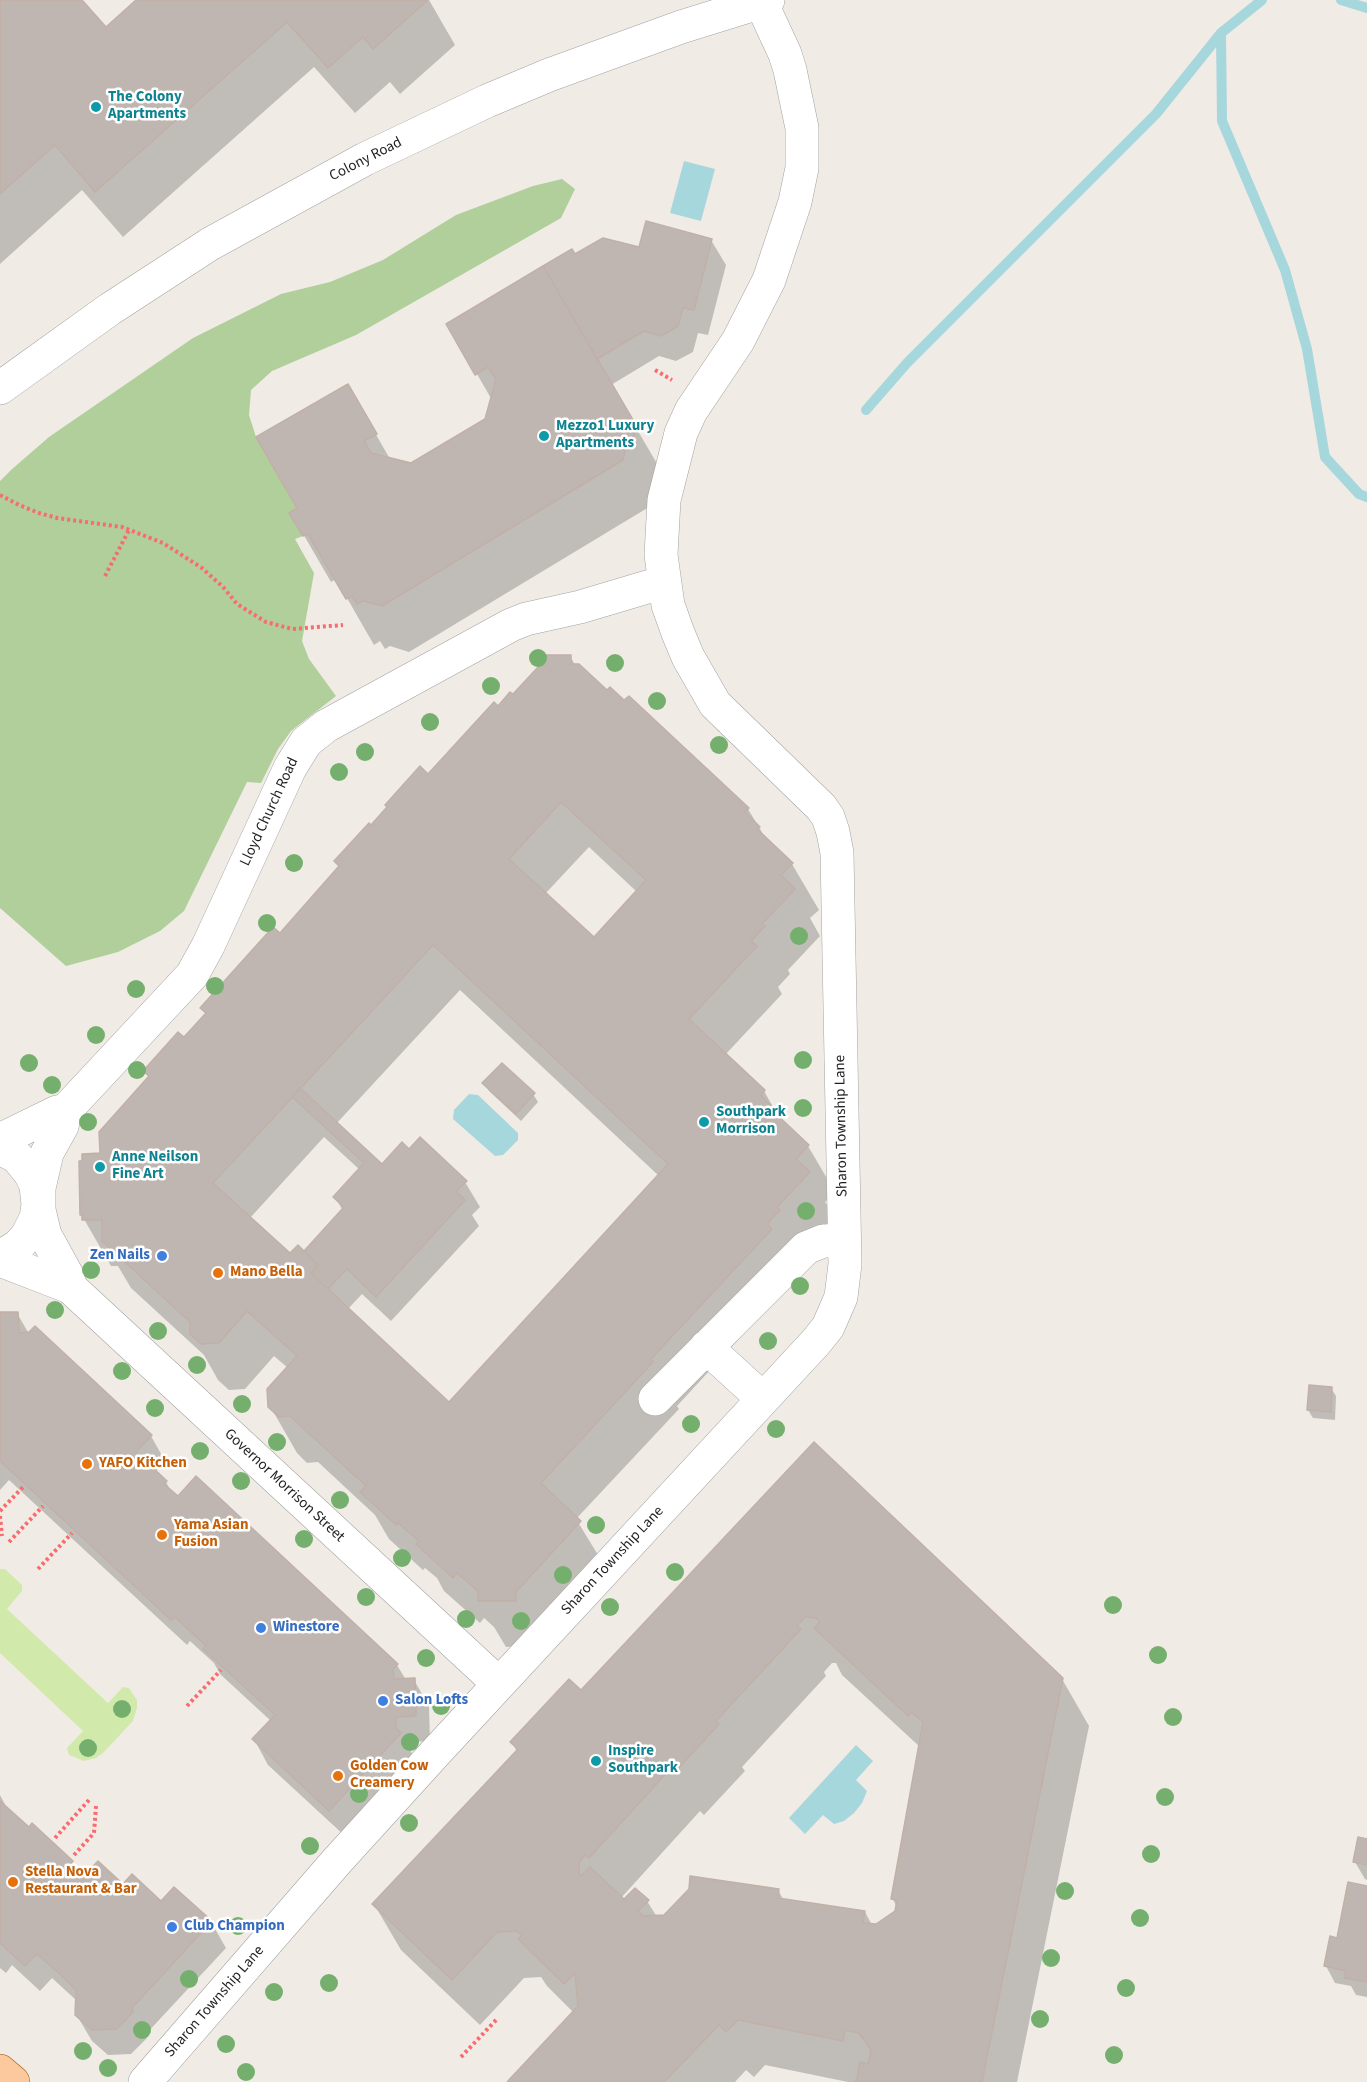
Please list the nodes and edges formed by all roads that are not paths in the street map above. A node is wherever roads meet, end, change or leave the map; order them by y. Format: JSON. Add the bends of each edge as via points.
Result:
{"nodes":[{"id":1,"x":763,"y":1,"type":"edge"},
{"id":2,"x":0,"y":388,"type":"edge"},
{"id":3,"x":664,"y":582,"type":"junction"},
{"id":4,"x":66,"y":1110,"type":"junction"},
{"id":5,"x":0,"y":1140,"type":"edge"},
{"id":6,"x":0,"y":1148,"type":"edge"},
{"id":7,"x":38,"y":1198,"type":"junction"},
{"id":8,"x":844,"y":1240,"type":"junction"},
{"id":9,"x":0,"y":1259,"type":"edge"},
{"id":10,"x":70,"y":1287,"type":"junction"},
{"id":11,"x":706,"y":1347,"type":"junction"},
{"id":12,"x":655,"y":1399,"type":"dead end"},
{"id":13,"x":763,"y":1399,"type":"junction"},
{"id":14,"x":499,"y":1684,"type":"junction"},
{"id":15,"x":0,"y":2071,"type":"edge"},
{"id":16,"x":13,"y":2082,"type":"edge"},
{"id":17,"x":145,"y":2082,"type":"edge"}],
"edges":[{"from":1,"to":2,"type":"street","name":"Colony Road","via":[[549,75],[365,159],[210,244]]},
{"from":1,"to":3,"type":"street","name":"Sharon Township Lane","via":[[790,70],[802,128],[802,168],[786,234],[764,291],[681,433],[664,500]]},
{"from":3,"to":4,"type":"street","name":"Lloyd Church Road","via":[[511,625],[314,734],[290,768],[192,975]]},
{"from":3,"to":8,"type":"street","name":"Sharon Township Lane","via":[[668,605],[688,657],[715,704],[821,807],[833,832],[837,853]]},
{"from":4,"to":5,"type":"street","name":"Lloyd Church Road"},
{"from":4,"to":7,"type":"street","name":"Lloyd Church Road","via":[[47,1152]]},
{"from":6,"to":7,"type":"street","name":"Governor Morrison Street","via":[[26,1167]]},
{"from":7,"to":9,"type":"street","name":"Governor Morrison Street","via":[[36,1218],[27,1236]]},
{"from":7,"to":10,"type":"street","name":"Governor Morrison Street","via":[[45,1235]]},
{"from":8,"to":11,"type":"street","via":[[823,1241],[806,1248]]},
{"from":8,"to":13,"type":"street","name":"Sharon Township Lane","via":[[844,1283],[836,1312],[816,1342]]},
{"from":9,"to":10,"type":"street","name":"Governor Morrison Street"},
{"from":10,"to":14,"type":"street","name":"Governor Morrison Street"},
{"from":11,"to":12,"type":"street"},
{"from":11,"to":13,"type":"street"},
{"from":13,"to":14,"type":"street","name":"Sharon Township Lane"},
{"from":14,"to":17,"type":"street","name":"Sharon Township Lane","via":[[337,1861]]},
{"from":15,"to":16,"type":"main road"}]}
